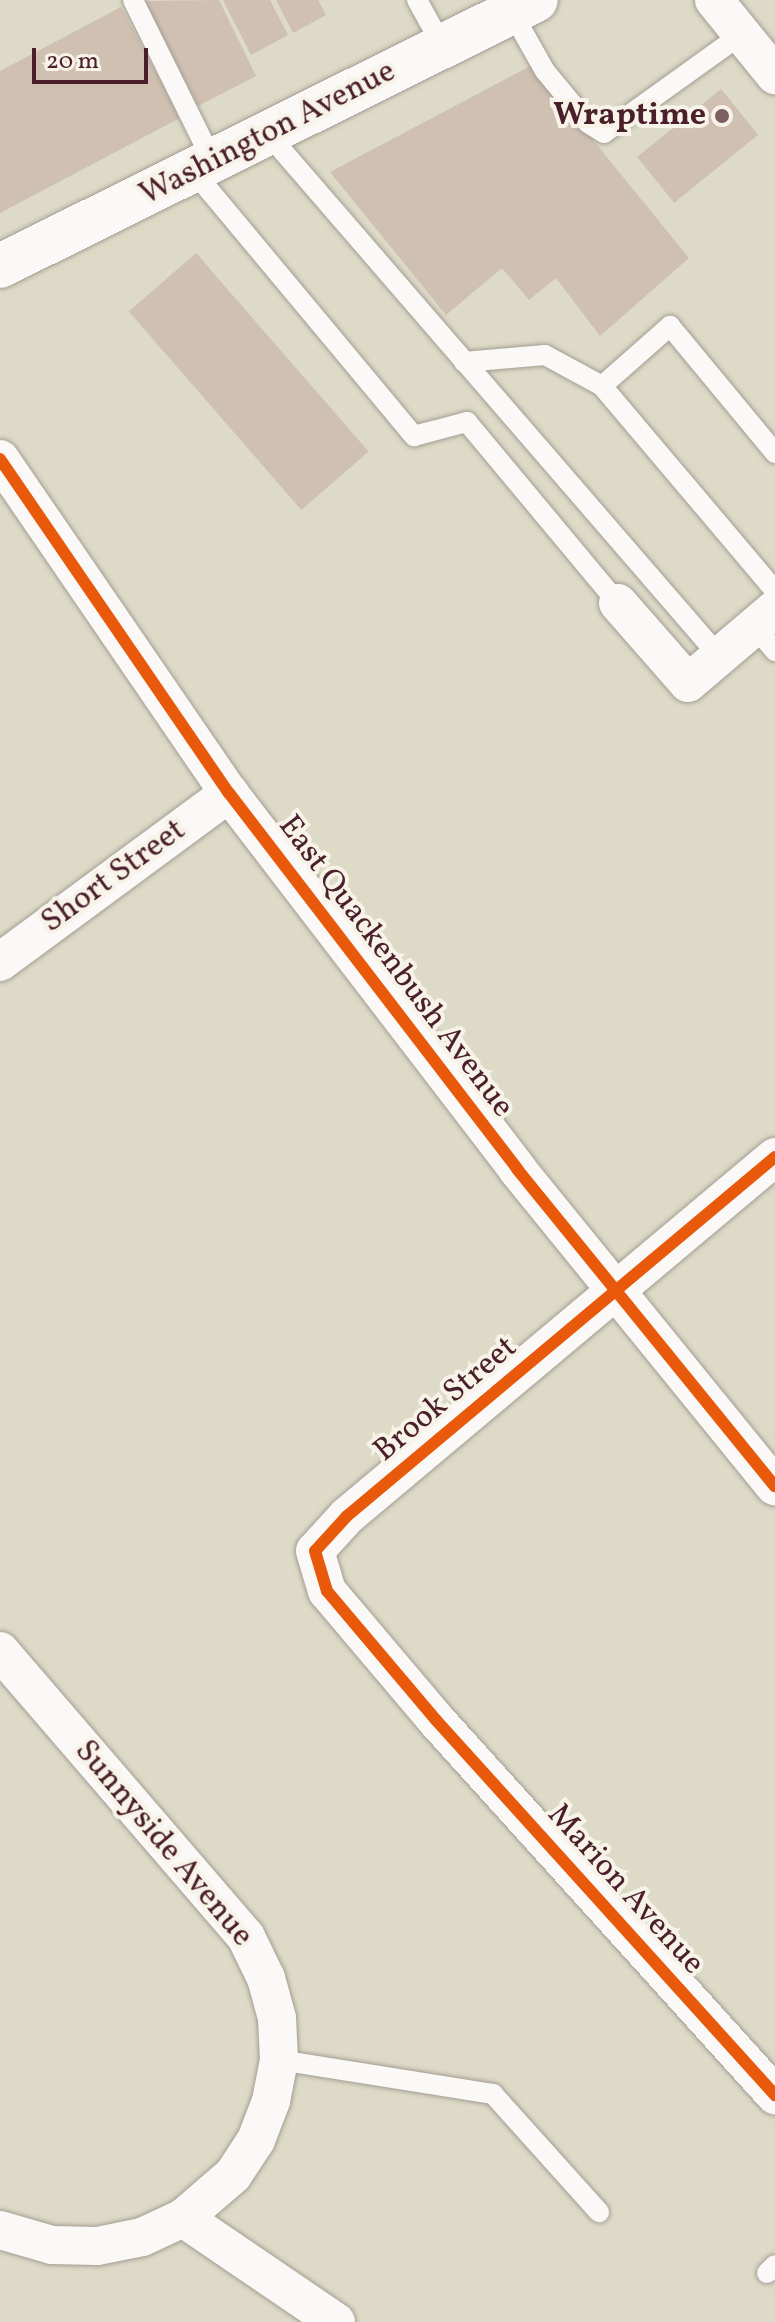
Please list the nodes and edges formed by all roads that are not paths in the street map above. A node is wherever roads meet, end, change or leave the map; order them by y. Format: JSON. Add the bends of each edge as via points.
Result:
{"nodes":[{"id":1,"x":133,"y":0,"type":"edge"},
{"id":2,"x":417,"y":0,"type":"edge"},
{"id":3,"x":714,"y":0,"type":"edge"},
{"id":4,"x":517,"y":4,"type":"edge"},
{"id":5,"x":742,"y":34,"type":"junction"},
{"id":6,"x":443,"y":47,"type":"junction"},
{"id":7,"x":775,"y":75,"type":"edge"},
{"id":8,"x":268,"y":134,"type":"junction"},
{"id":9,"x":204,"y":167,"type":"junction"},
{"id":10,"x":0,"y":266,"type":"edge"},
{"id":11,"x":464,"y":362,"type":"junction"},
{"id":12,"x":602,"y":386,"type":"junction"},
{"id":13,"x":775,"y":453,"type":"edge"},
{"id":14,"x":0,"y":459,"type":"edge"},
{"id":15,"x":775,"y":591,"type":"edge"},
{"id":16,"x":618,"y":603,"type":"joint"},
{"id":17,"x":768,"y":629,"type":"edge"},
{"id":18,"x":719,"y":656,"type":"junction"},
{"id":19,"x":229,"y":793,"type":"junction"},
{"id":20,"x":0,"y":962,"type":"edge"},
{"id":21,"x":775,"y":1157,"type":"edge"},
{"id":22,"x":617,"y":1292,"type":"junction"},
{"id":23,"x":775,"y":1486,"type":"edge"},
{"id":24,"x":0,"y":1651,"type":"edge"},
{"id":25,"x":436,"y":1720,"type":"joint"},
{"id":26,"x":279,"y":2060,"type":"junction"},
{"id":27,"x":775,"y":2095,"type":"edge"},
{"id":28,"x":599,"y":2212,"type":"dead end"},
{"id":29,"x":183,"y":2218,"type":"junction"},
{"id":30,"x":0,"y":2230,"type":"edge"},
{"id":31,"x":335,"y":2322,"type":"edge"}],
"edges":[{"from":1,"to":9,"type":"lane"},
{"from":2,"to":6,"type":"lane"},
{"from":3,"to":5,"type":"street"},
{"from":4,"to":5,"type":"lane","via":[[545,71],[588,123],[604,133]]},
{"from":4,"to":6,"type":"main road","name":"Washington Avenue"},
{"from":5,"to":7,"type":"street"},
{"from":6,"to":8,"type":"main road","name":"Washington Avenue"},
{"from":8,"to":9,"type":"main road","name":"Washington Avenue"},
{"from":8,"to":11,"type":"lane"},
{"from":9,"to":10,"type":"main road","name":"Washington Avenue"},
{"from":9,"to":16,"type":"lane","via":[[414,436],[467,422]]},
{"from":11,"to":12,"type":"lane","via":[[545,355]]},
{"from":11,"to":18,"type":"lane"},
{"from":12,"to":13,"type":"lane","via":[[670,326]]},
{"from":12,"to":15,"type":"lane"},
{"from":14,"to":19,"type":"street","name":"East Quackenbush Avenue"},
{"from":16,"to":18,"type":"street","via":[[688,683]]},
{"from":17,"to":18,"type":"street"},
{"from":19,"to":20,"type":"street","name":"Short Street"},
{"from":19,"to":22,"type":"street","name":"East Quackenbush Avenue"},
{"from":21,"to":22,"type":"street","name":"Brook Street"},
{"from":22,"to":23,"type":"street","name":"East Quackenbush Avenue"},
{"from":22,"to":25,"type":"street","name":"Brook Street","via":[[347,1516],[315,1551],[327,1591]]},
{"from":24,"to":26,"type":"street","name":"Sunnyside Avenue","via":[[246,1937],[266,1978],[277,2018]]},
{"from":25,"to":27,"type":"street","name":"Marion Avenue"},
{"from":26,"to":28,"type":"lane","via":[[493,2094]]},
{"from":26,"to":29,"type":"street","name":"Sunnyside Avenue","via":[[256,2140],[233,2175]]},
{"from":29,"to":30,"type":"street","name":"Sunnyside Avenue","via":[[142,2237],[97,2246],[52,2245]]},
{"from":29,"to":31,"type":"street"}]}
